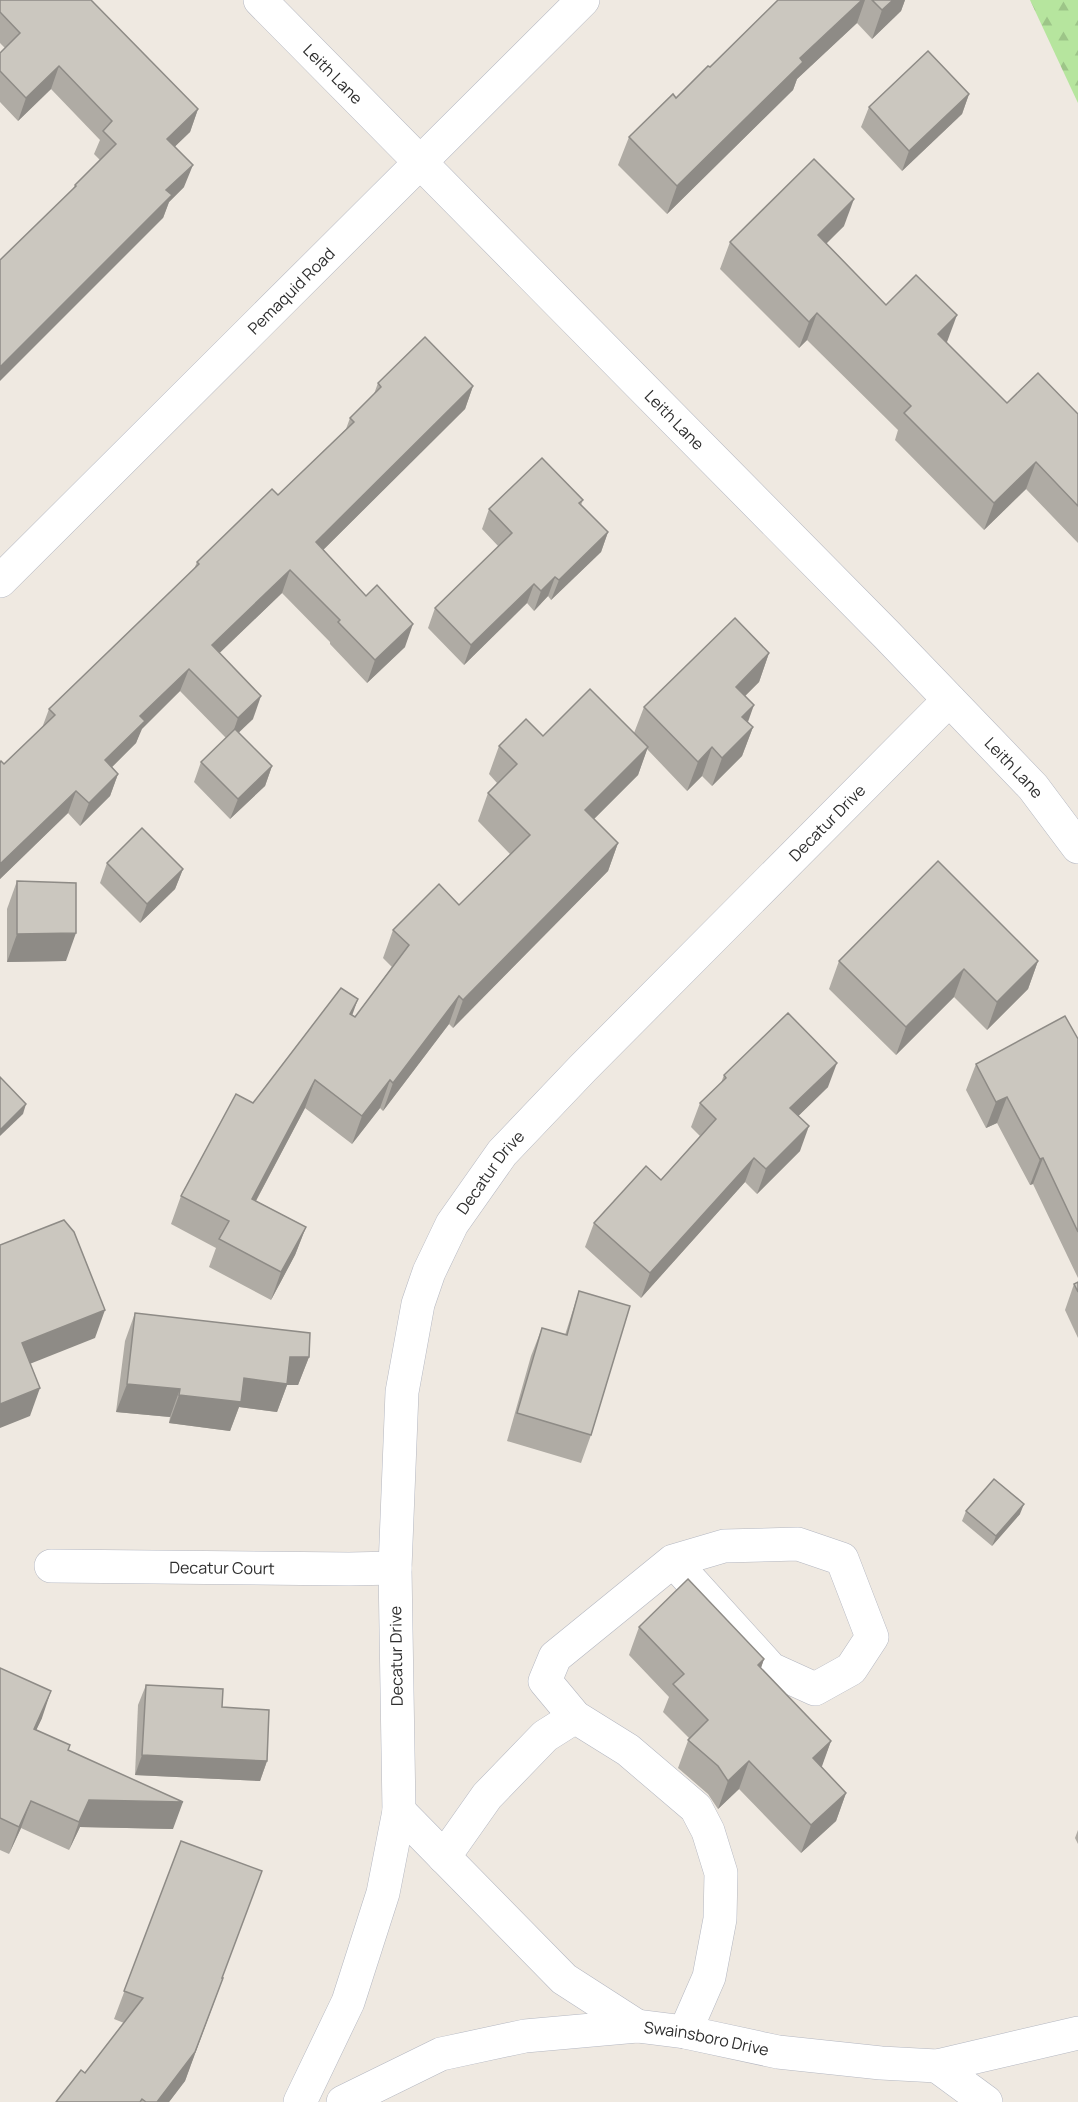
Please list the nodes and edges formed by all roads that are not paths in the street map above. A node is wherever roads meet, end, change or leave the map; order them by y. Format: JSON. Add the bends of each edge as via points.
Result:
{"nodes":[{"id":1,"x":260,"y":0,"type":"edge"},
{"id":2,"x":583,"y":0,"type":"edge"},
{"id":3,"x":420,"y":164,"type":"junction"},
{"id":4,"x":0,"y":581,"type":"edge"},
{"id":5,"x":949,"y":700,"type":"junction"},
{"id":6,"x":1078,"y":848,"type":"edge"},
{"id":7,"x":673,"y":1561,"type":"junction"},
{"id":8,"x":51,"y":1566,"type":"dead end"},
{"id":9,"x":394,"y":1568,"type":"junction"},
{"id":10,"x":575,"y":1717,"type":"junction"},
{"id":11,"x":399,"y":1811,"type":"junction"},
{"id":12,"x":444,"y":1857,"type":"junction"},
{"id":13,"x":637,"y":2026,"type":"junction"},
{"id":14,"x":685,"y":2032,"type":"junction"},
{"id":15,"x":1078,"y":2033,"type":"edge"},
{"id":16,"x":937,"y":2066,"type":"junction"},
{"id":17,"x":300,"y":2102,"type":"edge"},
{"id":18,"x":343,"y":2102,"type":"edge"},
{"id":19,"x":986,"y":2102,"type":"edge"}],
"edges":[{"from":1,"to":3,"type":"street","name":"Leith Lane"},
{"from":2,"to":3,"type":"street","name":"Pemaquid Road"},
{"from":3,"to":4,"type":"street","name":"Pemaquid Road"},
{"from":3,"to":5,"type":"street","name":"Leith Lane"},
{"from":5,"to":6,"type":"street","name":"Leith Lane","via":[[1033,787]]},
{"from":5,"to":9,"type":"street","name":"Decatur Drive","via":[[502,1153],[452,1224],[418,1304],[402,1392]]},
{"from":7,"to":7,"type":"street","via":[[771,1669],[815,1689],[851,1670],[872,1637],[842,1559],[798,1544],[724,1546]]},
{"from":7,"to":10,"type":"street","via":[[555,1657],[545,1681]]},
{"from":8,"to":9,"type":"street","name":"Decatur Court"},
{"from":9,"to":11,"type":"street","name":"Decatur Drive"},
{"from":10,"to":12,"type":"street","via":[[545,1736],[487,1796]]},
{"from":10,"to":14,"type":"street","via":[[628,1750],[696,1808],[708,1831],[721,1873],[720,1919],[709,1977]]},
{"from":11,"to":12,"type":"street"},
{"from":11,"to":17,"type":"street","name":"Decatur Drive","via":[[383,1893],[348,2002]]},
{"from":12,"to":13,"type":"street","via":[[564,1979]]},
{"from":13,"to":14,"type":"street","name":"Swainsboro Drive"},
{"from":13,"to":18,"type":"street","name":"Swainsboro Drive","via":[[525,2036],[441,2054]]},
{"from":14,"to":16,"type":"street","name":"Swainsboro Drive","via":[[778,2052]]},
{"from":15,"to":16,"type":"street","name":"Swainsboro Drive"},
{"from":16,"to":19,"type":"street"}]}
